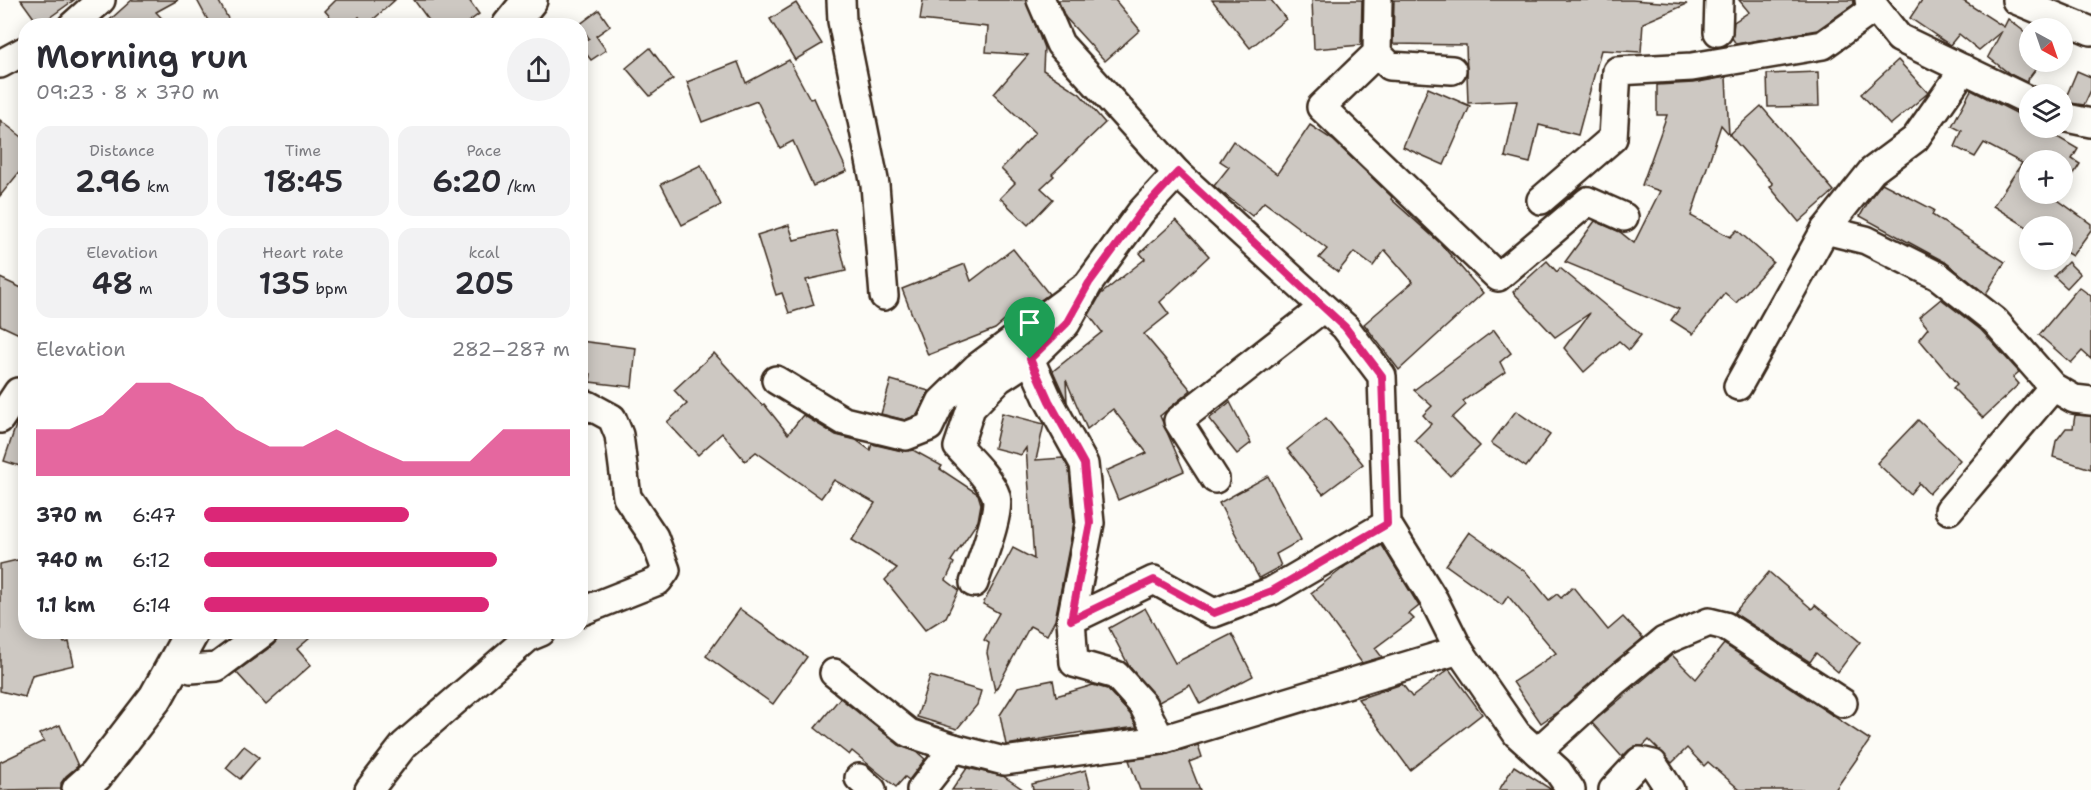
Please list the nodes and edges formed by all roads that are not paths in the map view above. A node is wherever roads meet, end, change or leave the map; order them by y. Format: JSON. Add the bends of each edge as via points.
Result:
{"nodes":[{"id":1,"x":101,"y":0,"type":"edge"},
{"id":2,"x":530,"y":0,"type":"edge"},
{"id":3,"x":841,"y":0,"type":"edge"},
{"id":4,"x":1041,"y":0,"type":"edge"},
{"id":5,"x":1378,"y":0,"type":"edge"},
{"id":6,"x":1719,"y":0,"type":"edge"},
{"id":7,"x":2016,"y":0,"type":"edge"},
{"id":8,"x":1872,"y":4,"type":"edge"},
{"id":9,"x":81,"y":18,"type":"edge"},
{"id":10,"x":515,"y":18,"type":"edge"},
{"id":11,"x":2091,"y":31,"type":"edge"},
{"id":12,"x":1718,"y":32,"type":"dead end"},
{"id":13,"x":1377,"y":53,"type":"junction"},
{"id":14,"x":18,"y":54,"type":"edge"},
{"id":15,"x":0,"y":64,"type":"edge"},
{"id":16,"x":1452,"y":69,"type":"dead end"},
{"id":17,"x":1965,"y":69,"type":"junction"},
{"id":18,"x":2019,"y":96,"type":"edge"},
{"id":19,"x":2073,"y":119,"type":"edge"},
{"id":20,"x":2091,"y":123,"type":"edge"},
{"id":21,"x":1178,"y":172,"type":"junction"},
{"id":22,"x":1541,"y":200,"type":"dead end"},
{"id":23,"x":1624,"y":217,"type":"dead end"},
{"id":24,"x":1825,"y":230,"type":"junction"},
{"id":25,"x":1089,"y":283,"type":"junction"},
{"id":26,"x":884,"y":296,"type":"dead end"},
{"id":27,"x":1323,"y":308,"type":"junction"},
{"id":28,"x":1030,"y":359,"type":"junction"},
{"id":29,"x":776,"y":381,"type":"dead end"},
{"id":30,"x":1738,"y":386,"type":"dead end"},
{"id":31,"x":2053,"y":387,"type":"junction"},
{"id":32,"x":15,"y":389,"type":"edge"},
{"id":33,"x":2091,"y":400,"type":"edge"},
{"id":34,"x":588,"y":405,"type":"edge"},
{"id":35,"x":0,"y":419,"type":"edge"},
{"id":36,"x":1215,"y":479,"type":"dead end"},
{"id":37,"x":1949,"y":510,"type":"dead end"},
{"id":38,"x":1387,"y":524,"type":"junction"},
{"id":39,"x":974,"y":583,"type":"dead end"},
{"id":40,"x":588,"y":609,"type":"edge"},
{"id":41,"x":1071,"y":620,"type":"junction"},
{"id":42,"x":188,"y":639,"type":"edge"},
{"id":43,"x":255,"y":639,"type":"edge"},
{"id":44,"x":528,"y":639,"type":"edge"},
{"id":45,"x":1459,"y":650,"type":"junction"},
{"id":46,"x":174,"y":663,"type":"junction"},
{"id":47,"x":834,"y":673,"type":"dead end"},
{"id":48,"x":1843,"y":703,"type":"dead end"},
{"id":49,"x":1161,"y":740,"type":"junction"},
{"id":50,"x":954,"y":748,"type":"junction"},
{"id":51,"x":1537,"y":752,"type":"junction"},
{"id":52,"x":79,"y":790,"type":"edge"},
{"id":53,"x":369,"y":790,"type":"edge"},
{"id":54,"x":921,"y":790,"type":"edge"},
{"id":55,"x":1571,"y":790,"type":"edge"},
{"id":56,"x":1613,"y":790,"type":"edge"},
{"id":57,"x":1670,"y":790,"type":"edge"}],
"edges":[{"from":1,"to":9,"type":"street"},
{"from":2,"to":10,"type":"main road"},
{"from":3,"to":26,"type":"street","via":[[875,185]]},
{"from":4,"to":21,"type":"street","via":[[1060,44]]},
{"from":5,"to":13,"type":"street"},
{"from":6,"to":12,"type":"street"},
{"from":7,"to":11,"type":"street"},
{"from":8,"to":17,"type":"street","via":[[1899,38]]},
{"from":8,"to":22,"type":"street","via":[[1823,45],[1692,67],[1617,71],[1612,138]]},
{"from":13,"to":16,"type":"street","via":[[1390,66]]},
{"from":13,"to":23,"type":"street","via":[[1321,107],[1498,277],[1588,201]]},
{"from":14,"to":15,"type":"street"},
{"from":17,"to":18,"type":"street"},
{"from":17,"to":24,"type":"street","via":[[1915,139],[1872,171]]},
{"from":19,"to":20,"type":"street"},
{"from":21,"to":25,"type":"street","via":[[1141,212]]},
{"from":21,"to":27,"type":"street"},
{"from":24,"to":30,"type":"street"},
{"from":24,"to":31,"type":"street","via":[[1866,240],[1938,276],[1995,321]]},
{"from":25,"to":28,"type":"street","via":[[1066,324]]},
{"from":25,"to":29,"type":"street","via":[[976,367],[941,402],[929,427],[906,436],[844,421]]},
{"from":27,"to":36,"type":"street","via":[[1178,420]]},
{"from":27,"to":38,"type":"street","via":[[1345,327],[1382,376]]},
{"from":28,"to":39,"type":"street","via":[[999,379],[971,408],[958,447],[996,496],[994,522]]},
{"from":28,"to":41,"type":"street","via":[[1084,464],[1090,523]]},
{"from":31,"to":33,"type":"street","via":[[2074,399]]},
{"from":31,"to":37,"type":"street"},
{"from":32,"to":35,"type":"street"},
{"from":34,"to":40,"type":"street","via":[[612,418],[627,497],[654,537],[666,570],[658,581]]},
{"from":38,"to":41,"type":"street","via":[[1272,591],[1214,613],[1154,580]]},
{"from":38,"to":45,"type":"street","via":[[1434,600]]},
{"from":41,"to":49,"type":"street","via":[[1074,663],[1116,675],[1143,705]]},
{"from":42,"to":46,"type":"main road"},
{"from":43,"to":46,"type":"street","via":[[217,667],[190,669]]},
{"from":44,"to":53,"type":"street","via":[[404,745]]},
{"from":45,"to":49,"type":"street"},
{"from":45,"to":51,"type":"street","via":[[1518,734]]},
{"from":46,"to":52,"type":"main road","via":[[156,697],[96,775]]},
{"from":47,"to":50,"type":"street","via":[[909,733]]},
{"from":48,"to":51,"type":"street","via":[[1725,626],[1709,622],[1664,641]]},
{"from":49,"to":50,"type":"street","via":[[1004,761]]},
{"from":50,"to":54,"type":"street"},
{"from":51,"to":55,"type":"street"},
{"from":56,"to":57,"type":"street","via":[[1640,761],[1653,764]]}]}
